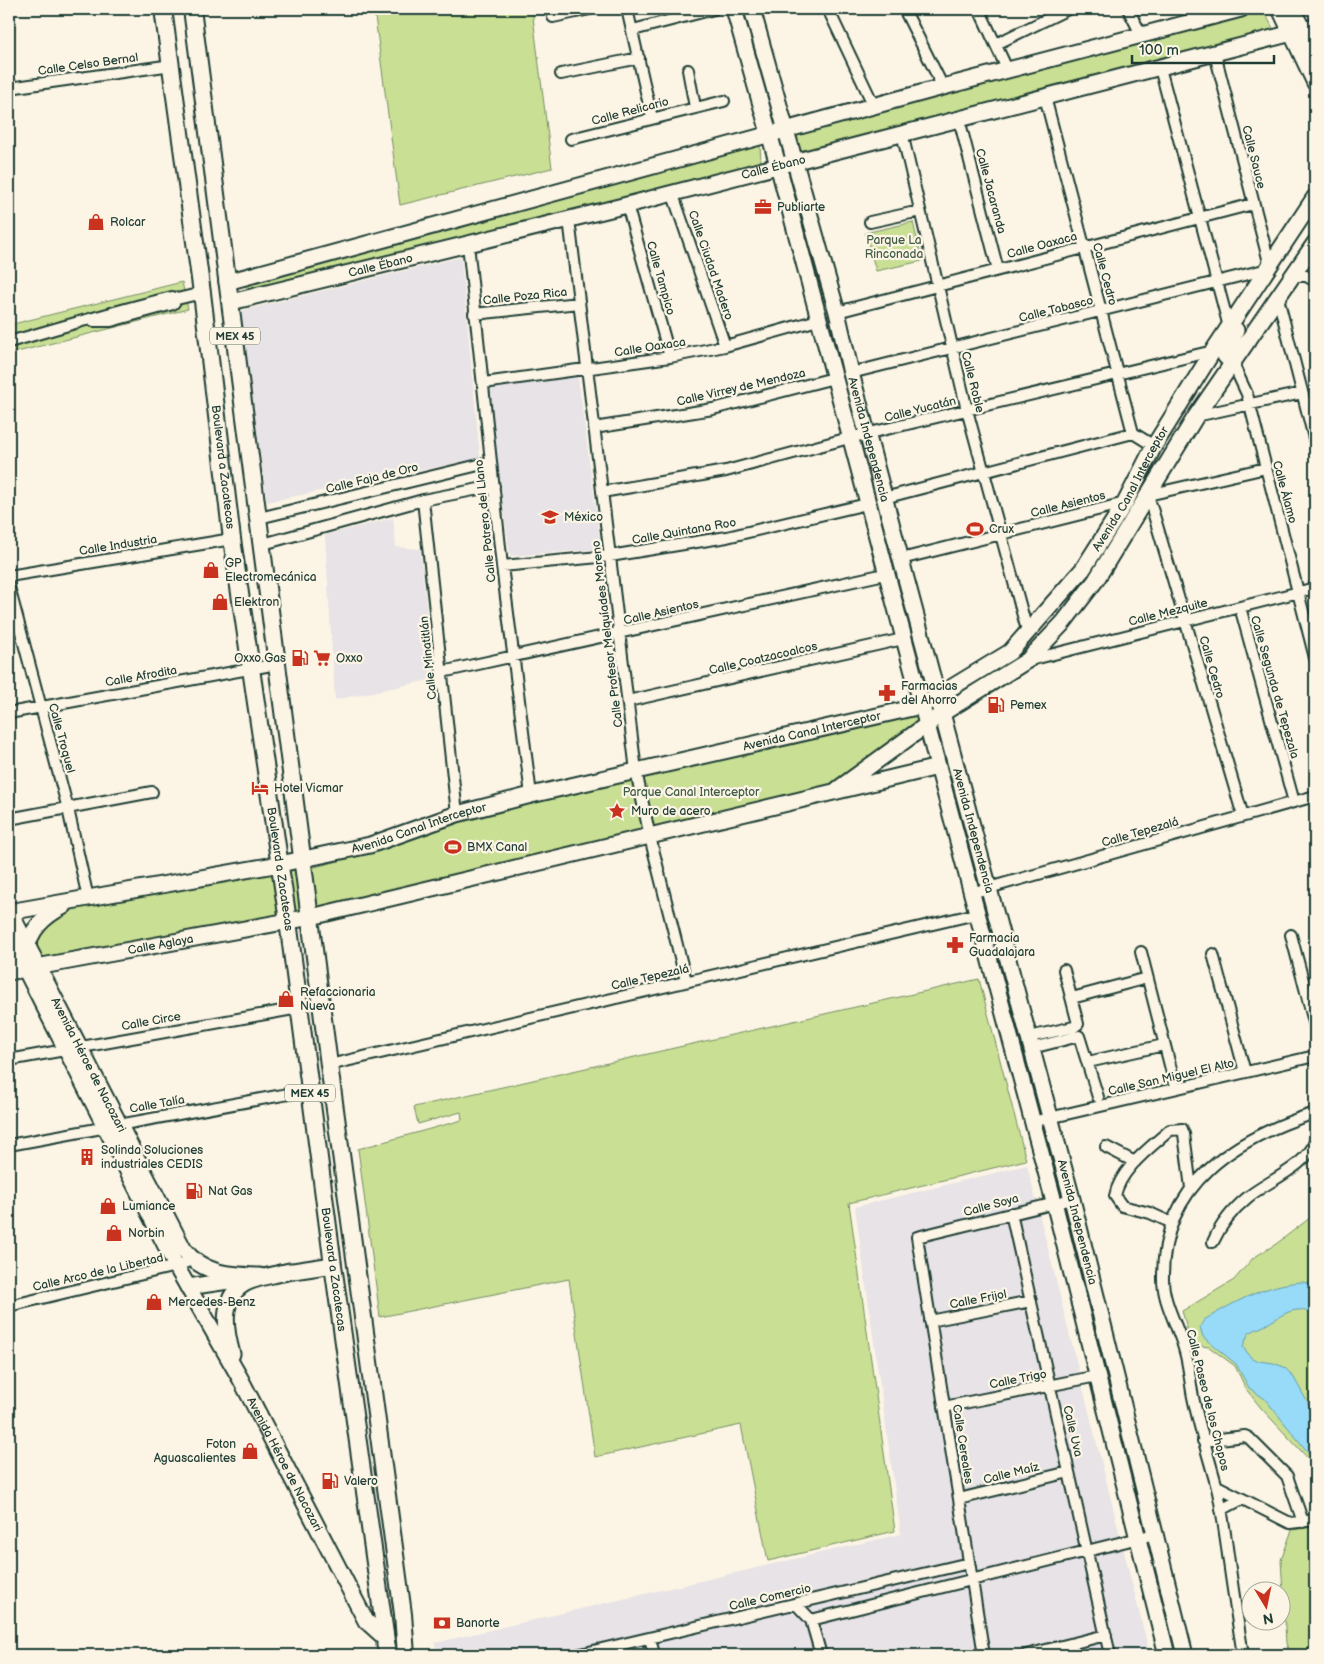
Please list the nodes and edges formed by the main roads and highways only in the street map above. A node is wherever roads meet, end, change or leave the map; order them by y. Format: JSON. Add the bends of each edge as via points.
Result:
{"nodes":[{"id":1,"x":163,"y":9,"type":"edge"},
{"id":2,"x":192,"y":9,"type":"edge"},
{"id":3,"x":734,"y":9,"type":"edge"},
{"id":4,"x":752,"y":9,"type":"edge"},
{"id":5,"x":1241,"y":9,"type":"edge"},
{"id":6,"x":1280,"y":9,"type":"edge"},
{"id":7,"x":1292,"y":9,"type":"edge"},
{"id":8,"x":1206,"y":13,"type":"edge"},
{"id":9,"x":1303,"y":30,"type":"edge"},
{"id":10,"x":1315,"y":52,"type":"edge"},
{"id":11,"x":1315,"y":83,"type":"edge"},
{"id":12,"x":786,"y":130,"type":"junction"},
{"id":13,"x":769,"y":135,"type":"junction"},
{"id":14,"x":795,"y":161,"type":"junction"},
{"id":15,"x":778,"y":165,"type":"junction"},
{"id":16,"x":1315,"y":197,"type":"edge"},
{"id":17,"x":1314,"y":248,"type":"edge"},
{"id":18,"x":227,"y":282,"type":"junction"},
{"id":19,"x":1251,"y":294,"type":"junction"},
{"id":20,"x":231,"y":302,"type":"junction"},
{"id":21,"x":1233,"y":364,"type":"junction"},
{"id":22,"x":1204,"y":366,"type":"junction"},
{"id":23,"x":1196,"y":416,"type":"junction"},
{"id":24,"x":938,"y":696,"type":"junction"},
{"id":25,"x":921,"y":706,"type":"junction"},
{"id":26,"x":942,"y":713,"type":"junction"},
{"id":27,"x":926,"y":724,"type":"junction"},
{"id":28,"x":938,"y":767,"type":"junction"},
{"id":29,"x":830,"y":794,"type":"junction"},
{"id":30,"x":303,"y":860,"type":"junction"},
{"id":31,"x":280,"y":864,"type":"junction"},
{"id":32,"x":84,"y":898,"type":"junction"},
{"id":33,"x":9,"y":911,"type":"edge"},
{"id":34,"x":311,"y":917,"type":"junction"},
{"id":35,"x":288,"y":921,"type":"junction"},
{"id":36,"x":9,"y":937,"type":"edge"},
{"id":37,"x":27,"y":947,"type":"junction"},
{"id":38,"x":31,"y":968,"type":"junction"},
{"id":39,"x":9,"y":972,"type":"edge"},
{"id":40,"x":112,"y":1125,"type":"junction"},
{"id":41,"x":333,"y":1265,"type":"junction"},
{"id":42,"x":290,"y":1271,"type":"junction"},
{"id":43,"x":260,"y":1276,"type":"junction"},
{"id":44,"x":188,"y":1287,"type":"junction"},
{"id":45,"x":358,"y":1287,"type":"junction"},
{"id":46,"x":240,"y":1378,"type":"junction"},
{"id":47,"x":404,"y":1614,"type":"junction"},
{"id":48,"x":385,"y":1638,"type":"junction"},
{"id":49,"x":387,"y":1655,"type":"edge"},
{"id":50,"x":406,"y":1655,"type":"edge"},
{"id":51,"x":413,"y":1655,"type":"edge"},
{"id":52,"x":1167,"y":1655,"type":"edge"},
{"id":53,"x":1185,"y":1655,"type":"edge"}],
"edges":[{"from":1,"to":31,"type":"main road","name":"Boulevard a Zacatecas","number":"MEX 45","via":[[232,539]]},
{"from":2,"to":18,"type":"main road","name":"Boulevard a Zacatecas","number":"MEX 45"},
{"from":3,"to":13,"type":"main road","name":"Avenida Independencia"},
{"from":4,"to":12,"type":"main road","name":"Avenida Independencia"},
{"from":5,"to":8,"type":"main road","name":"Calle Ébano"},
{"from":6,"to":9,"type":"main road"},
{"from":7,"to":9,"type":"main road"},
{"from":8,"to":12,"type":"main road","name":"Calle Ébano","via":[[1142,36]]},
{"from":9,"to":10,"type":"main road"},
{"from":9,"to":11,"type":"main road"},
{"from":9,"to":14,"type":"main road","name":"Calle Ébano"},
{"from":12,"to":13,"type":"main road","name":"Calle Ébano"},
{"from":12,"to":14,"type":"main road","name":"Avenida Independencia"},
{"from":13,"to":15,"type":"main road","name":"Avenida Independencia"},
{"from":13,"to":18,"type":"main road","name":"Calle Ébano"},
{"from":14,"to":15,"type":"main road","name":"Calle Ébano"},
{"from":14,"to":24,"type":"main road","name":"Avenida Independencia"},
{"from":15,"to":20,"type":"main road","name":"Calle Ébano"},
{"from":15,"to":25,"type":"main road","name":"Avenida Independencia"},
{"from":16,"to":19,"type":"main road","name":"Avenida Canal Interceptor"},
{"from":17,"to":21,"type":"main road","name":"Avenida Canal Interceptor"},
{"from":18,"to":20,"type":"main road","name":"Boulevard a Zacatecas","number":"MEX 45"},
{"from":19,"to":21,"type":"main road","via":[[1225,356]]},
{"from":19,"to":22,"type":"main road","name":"Avenida Canal Interceptor"},
{"from":20,"to":30,"type":"main road","name":"Boulevard a Zacatecas","number":"MEX 45"},
{"from":21,"to":23,"type":"main road","name":"Avenida Canal Interceptor"},
{"from":22,"to":23,"type":"main road","via":[[1212,368],[1214,374]]},
{"from":22,"to":24,"type":"main road","name":"Avenida Canal Interceptor","via":[[1083,569],[1010,652]]},
{"from":23,"to":26,"type":"main road","name":"Avenida Canal Interceptor","via":[[1096,580],[1063,623],[1028,660]]},
{"from":24,"to":25,"type":"main road","name":"Avenida Canal Interceptor"},
{"from":24,"to":26,"type":"main road","name":"Avenida Independencia"},
{"from":25,"to":27,"type":"main road","name":"Avenida Independencia"},
{"from":25,"to":30,"type":"main road","name":"Avenida Canal Interceptor","via":[[531,795],[458,814],[370,845]]},
{"from":26,"to":27,"type":"main road","name":"Avenida Canal Interceptor"},
{"from":26,"to":53,"type":"main road","name":"Avenida Independencia","via":[[1072,1199]]},
{"from":27,"to":28,"type":"main road","name":"Avenida Independencia"},
{"from":27,"to":29,"type":"main road","name":"Avenida Canal Interceptor"},
{"from":28,"to":29,"type":"main road"},
{"from":28,"to":52,"type":"main road","name":"Avenida Independencia","via":[[1054,1202]]},
{"from":29,"to":34,"type":"main road","name":"Avenida Canal Interceptor"},
{"from":30,"to":31,"type":"main road"},
{"from":30,"to":34,"type":"main road","name":"Boulevard a Zacatecas","number":"MEX 45"},
{"from":31,"to":32,"type":"main road"},
{"from":31,"to":35,"type":"main road","name":"Boulevard a Zacatecas","number":"MEX 45"},
{"from":32,"to":33,"type":"main road"},
{"from":32,"to":37,"type":"main road","via":[[52,912],[34,930]]},
{"from":33,"to":37,"type":"main road","name":"Avenida Héroe de Nacozari"},
{"from":34,"to":35,"type":"main road","name":"Calle Aglaya"},
{"from":34,"to":45,"type":"main road","name":"Boulevard a Zacatecas","number":"MEX 45"},
{"from":35,"to":38,"type":"main road","name":"Calle Aglaya"},
{"from":35,"to":41,"type":"main road","name":"Boulevard a Zacatecas","number":"MEX 45"},
{"from":36,"to":38,"type":"main road","name":"Avenida Héroe de Nacozari"},
{"from":37,"to":38,"type":"main road","name":"Avenida Héroe de Nacozari"},
{"from":38,"to":39,"type":"main road","name":"Calle Aglaya"},
{"from":38,"to":40,"type":"main road","name":"Avenida Héroe de Nacozari"},
{"from":40,"to":43,"type":"main road","name":"Avenida Héroe de Nacozari","via":[[192,1260],[225,1274]]},
{"from":40,"to":44,"type":"main road","name":"Avenida Héroe de Nacozari"},
{"from":41,"to":42,"type":"main road"},
{"from":41,"to":45,"type":"main road","via":[[348,1273]]},
{"from":41,"to":48,"type":"main road","name":"Boulevard a Zacatecas","number":"MEX 45"},
{"from":42,"to":43,"type":"main road"},
{"from":42,"to":46,"type":"main road","via":[[244,1284],[230,1300],[227,1334]]},
{"from":43,"to":44,"type":"main road"},
{"from":44,"to":46,"type":"main road","name":"Avenida Héroe de Nacozari"},
{"from":45,"to":47,"type":"main road","name":"Boulevard a Zacatecas","number":"MEX 45"},
{"from":46,"to":48,"type":"main road","name":"Avenida Héroe de Nacozari","via":[[366,1621]]},
{"from":47,"to":50,"type":"main road","name":"Boulevard a Zacatecas","number":"MEX 45"},
{"from":47,"to":51,"type":"main road","name":"Boulevard a Zacatecas","number":"MEX 45"},
{"from":48,"to":49,"type":"main road","name":"Boulevard a Zacatecas","number":"MEX 45"}]}
